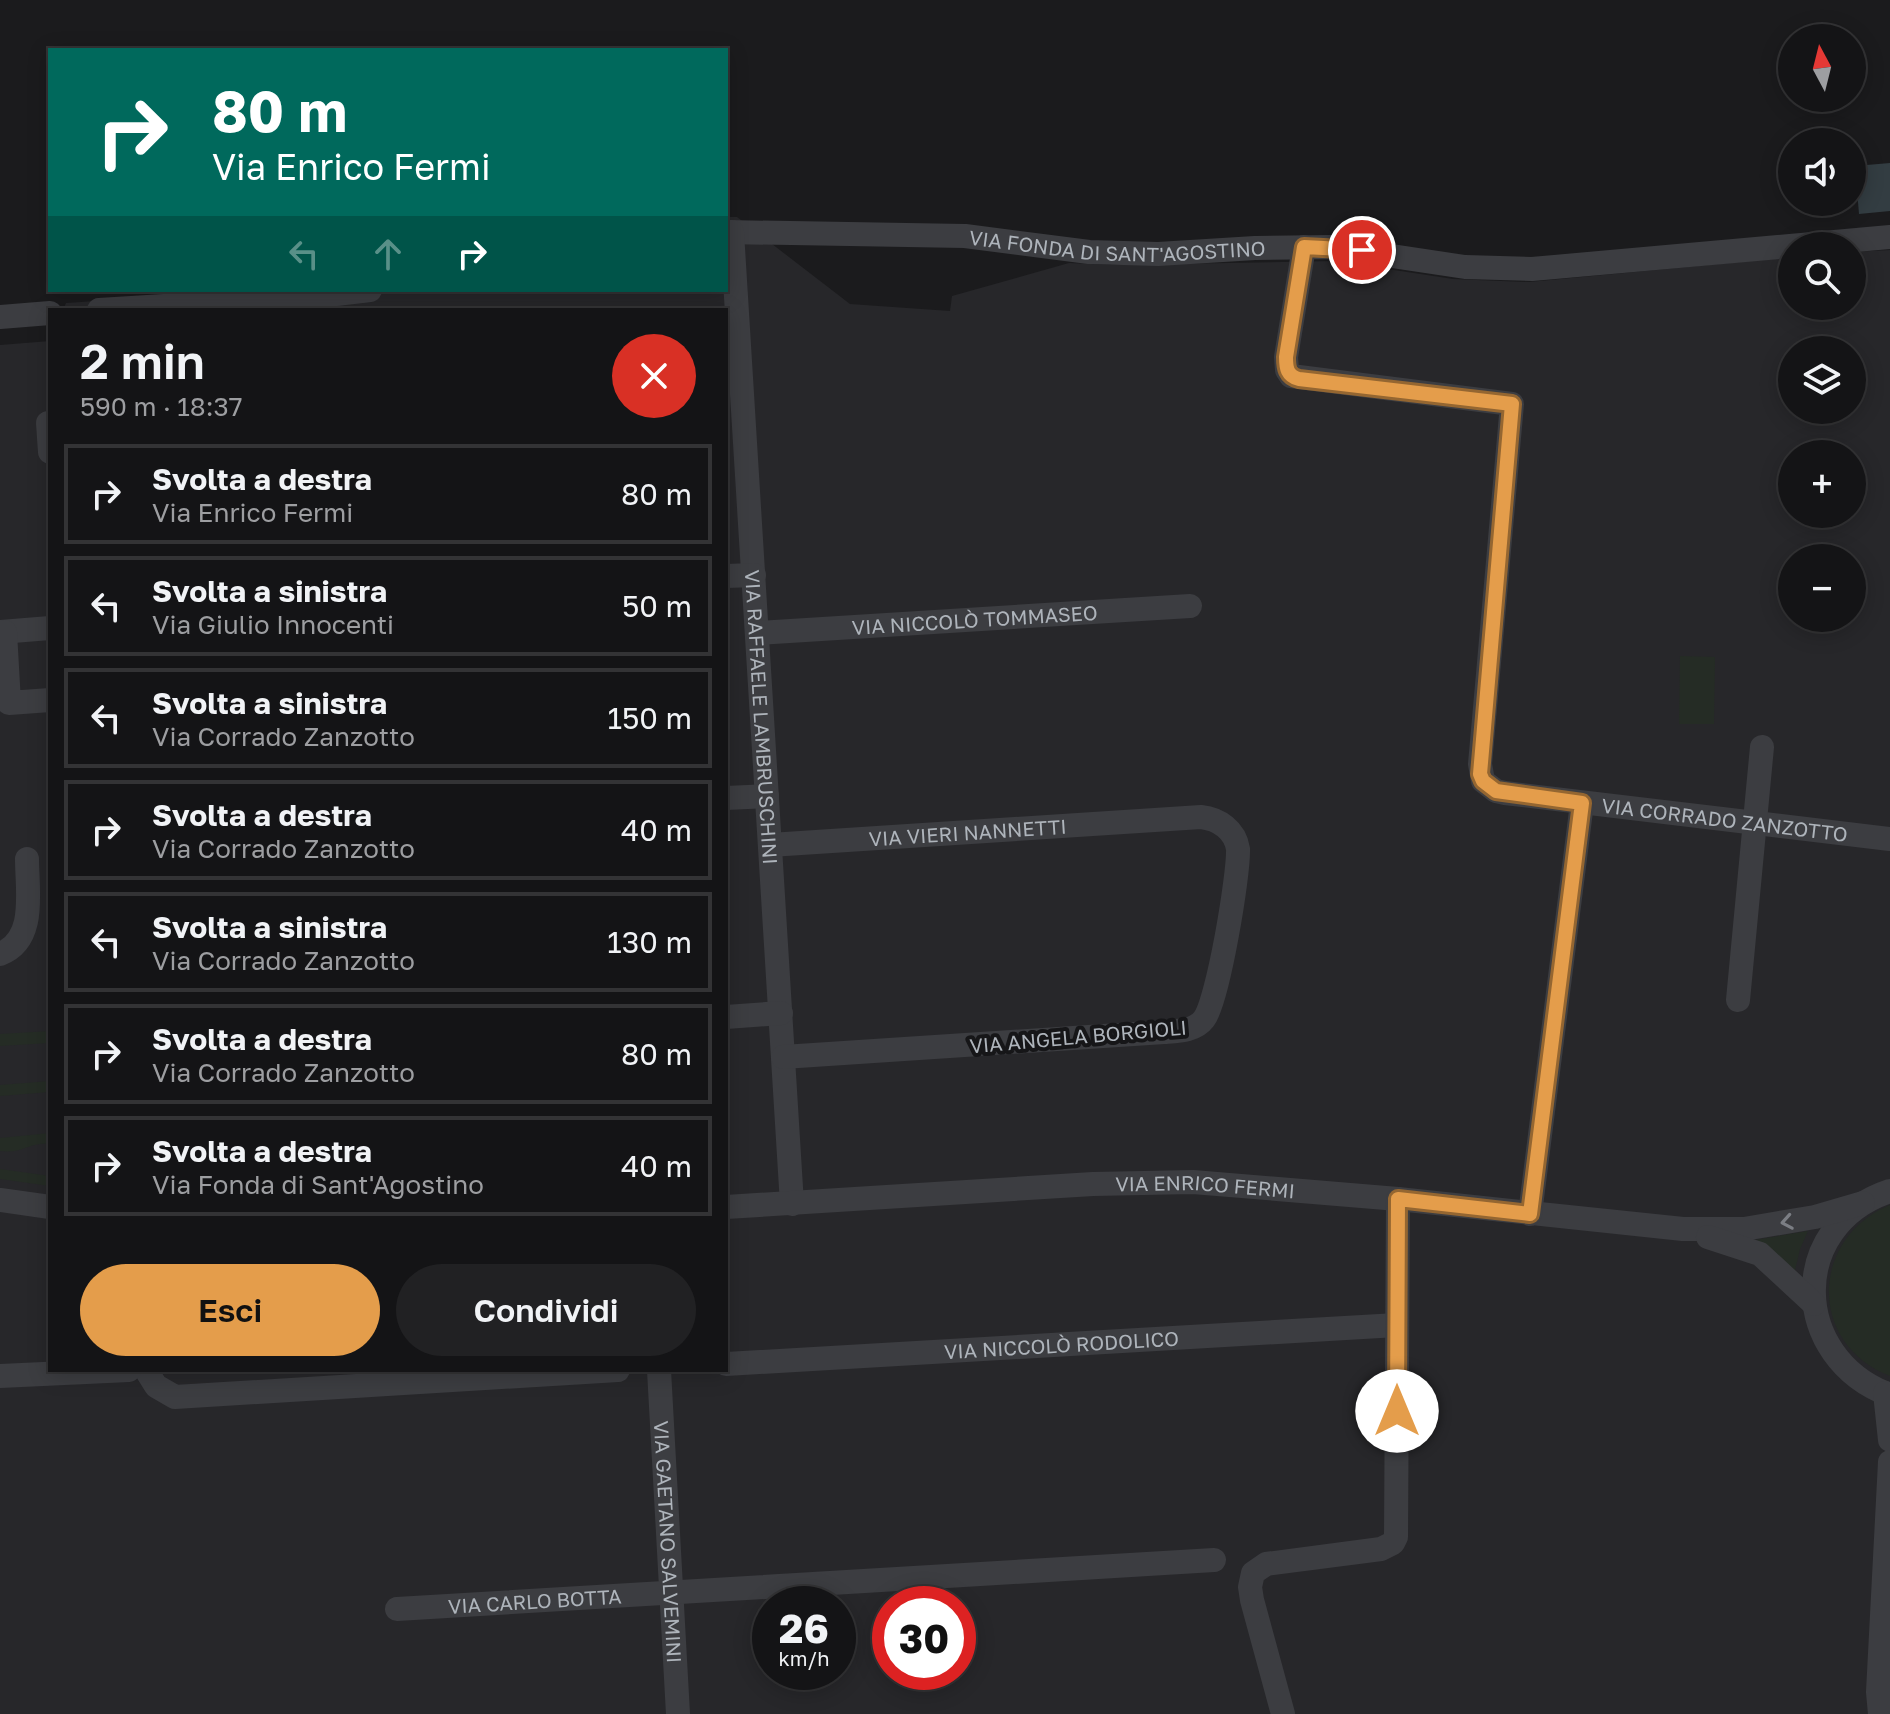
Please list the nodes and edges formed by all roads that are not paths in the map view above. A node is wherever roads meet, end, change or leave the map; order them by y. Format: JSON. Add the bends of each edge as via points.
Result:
{"nodes":[{"id":1,"x":729,"y":232,"type":"edge"},
{"id":2,"x":1890,"y":237,"type":"edge"},
{"id":3,"x":1304,"y":247,"type":"junction"},
{"id":4,"x":353,"y":292,"type":"edge"},
{"id":5,"x":132,"y":308,"type":"edge"},
{"id":6,"x":48,"y":313,"type":"edge"},
{"id":7,"x":0,"y":317,"type":"edge"},
{"id":8,"x":734,"y":394,"type":"edge"},
{"id":9,"x":754,"y":575,"type":"junction"},
{"id":10,"x":728,"y":576,"type":"edge"},
{"id":11,"x":1190,"y":606,"type":"dead end"},
{"id":12,"x":48,"y":628,"type":"edge"},
{"id":13,"x":3,"y":632,"type":"edge"},
{"id":14,"x":757,"y":633,"type":"junction"},
{"id":15,"x":48,"y":700,"type":"edge"},
{"id":16,"x":1762,"y":747,"type":"dead end"},
{"id":17,"x":767,"y":796,"type":"junction"},
{"id":18,"x":728,"y":798,"type":"edge"},
{"id":19,"x":1582,"y":803,"type":"junction"},
{"id":20,"x":1167,"y":818,"type":"joint"},
{"id":21,"x":1754,"y":825,"type":"junction"},
{"id":22,"x":1890,"y":839,"type":"edge"},
{"id":23,"x":770,"y":845,"type":"junction"},
{"id":24,"x":27,"y":859,"type":"dead end"},
{"id":25,"x":0,"y":954,"type":"edge"},
{"id":26,"x":1738,"y":1000,"type":"dead end"},
{"id":27,"x":781,"y":1013,"type":"junction"},
{"id":28,"x":728,"y":1017,"type":"edge"},
{"id":29,"x":783,"y":1057,"type":"junction"},
{"id":30,"x":1890,"y":1174,"type":"edge"},
{"id":31,"x":1874,"y":1198,"type":"edge"},
{"id":32,"x":1398,"y":1199,"type":"junction"},
{"id":33,"x":0,"y":1200,"type":"edge"},
{"id":34,"x":792,"y":1204,"type":"junction"},
{"id":35,"x":48,"y":1207,"type":"edge"},
{"id":36,"x":728,"y":1207,"type":"edge"},
{"id":37,"x":1530,"y":1214,"type":"junction"},
{"id":38,"x":1683,"y":1229,"type":"junction"},
{"id":39,"x":1814,"y":1304,"type":"junction"},
{"id":40,"x":1397,"y":1325,"type":"junction"},
{"id":41,"x":728,"y":1364,"type":"edge"},
{"id":42,"x":86,"y":1372,"type":"edge"},
{"id":43,"x":147,"y":1372,"type":"edge"},
{"id":44,"x":585,"y":1372,"type":"edge"},
{"id":45,"x":659,"y":1372,"type":"edge"},
{"id":46,"x":0,"y":1376,"type":"edge"},
{"id":47,"x":1887,"y":1394,"type":"edge"},
{"id":48,"x":1890,"y":1440,"type":"edge"},
{"id":49,"x":1890,"y":1462,"type":"edge"},
{"id":50,"x":1214,"y":1560,"type":"dead end"},
{"id":51,"x":671,"y":1594,"type":"junction"},
{"id":52,"x":397,"y":1609,"type":"dead end"},
{"id":53,"x":678,"y":1714,"type":"edge"},
{"id":54,"x":1283,"y":1714,"type":"edge"},
{"id":55,"x":1880,"y":1714,"type":"edge"}],
"edges":[{"from":1,"to":3,"type":"street","name":"VIA FONDA DI SANT'AGOSTINO","via":[[965,236],[1134,254]]},
{"from":1,"to":8,"type":"street","name":"VIA RAFFAELE LAMBRUSCHINI"},
{"from":2,"to":3,"type":"street","name":"VIA FONDA DI SANT'AGOSTINO","via":[[1532,269],[1465,267],[1362,250]]},
{"from":3,"to":19,"type":"street","name":"VIA CORRADO ZANZOTTO","via":[[1286,357],[1291,376],[1512,404],[1480,774],[1496,791]]},
{"from":4,"to":5,"type":"street"},
{"from":6,"to":7,"type":"street"},
{"from":8,"to":9,"type":"street","name":"VIA RAFFAELE LAMBRUSCHINI"},
{"from":9,"to":10,"type":"street"},
{"from":9,"to":14,"type":"street","name":"VIA RAFFAELE LAMBRUSCHINI"},
{"from":11,"to":14,"type":"street","name":"VIA NICCOLÒ TOMMASEO"},
{"from":12,"to":13,"type":"street"},
{"from":13,"to":15,"type":"street","via":[[9,703]]},
{"from":14,"to":17,"type":"street","name":"VIA RAFFAELE LAMBRUSCHINI"},
{"from":16,"to":21,"type":"street"},
{"from":17,"to":18,"type":"street"},
{"from":17,"to":23,"type":"street","name":"VIA RAFFAELE LAMBRUSCHINI"},
{"from":19,"to":21,"type":"street","name":"VIA CORRADO ZANZOTTO"},
{"from":19,"to":37,"type":"street"},
{"from":20,"to":23,"type":"street","name":"VIA VIERI NANNETTI"},
{"from":20,"to":29,"type":"street","name":"VIA ANGELA BORGIOLI","via":[[1216,820],[1233,833],[1238,849],[1216,989],[1198,1024],[1164,1032]]},
{"from":21,"to":22,"type":"street","name":"VIA CORRADO ZANZOTTO"},
{"from":21,"to":26,"type":"street"},
{"from":23,"to":27,"type":"street","name":"VIA RAFFAELE LAMBRUSCHINI"},
{"from":24,"to":25,"type":"street","via":[[24,930],[15,945]]},
{"from":27,"to":28,"type":"street"},
{"from":27,"to":29,"type":"street","name":"VIA RAFFAELE LAMBRUSCHINI"},
{"from":29,"to":34,"type":"street","name":"VIA RAFFAELE LAMBRUSCHINI"},
{"from":30,"to":31,"type":"street"},
{"from":31,"to":38,"type":"street","one_way":true,"via":[[1789,1223]]},
{"from":31,"to":39,"type":"street","via":[[1839,1224],[1822,1250]]},
{"from":32,"to":34,"type":"street","name":"VIA ENRICO FERMI","via":[[1169,1181]]},
{"from":32,"to":37,"type":"street","name":"VIA ENRICO FERMI"},
{"from":32,"to":40,"type":"street"},
{"from":33,"to":35,"type":"street"},
{"from":34,"to":36,"type":"street","name":"VIA ENRICO FERMI"},
{"from":37,"to":38,"type":"street","name":"VIA ENRICO FERMI"},
{"from":38,"to":39,"type":"street","via":[[1760,1254]]},
{"from":39,"to":47,"type":"street","via":[[1820,1331],[1834,1355],[1853,1375]]},
{"from":40,"to":41,"type":"street","name":"VIA NICCOLÒ RODOLICO"},
{"from":40,"to":54,"type":"street","via":[[1393,1543],[1261,1565],[1250,1580]]},
{"from":42,"to":46,"type":"street"},
{"from":43,"to":44,"type":"street","via":[[156,1386],[175,1397]]},
{"from":45,"to":51,"type":"street","name":"VIA GAETANO SALVEMINI"},
{"from":47,"to":48,"type":"street"},
{"from":49,"to":55,"type":"street"},
{"from":50,"to":51,"type":"street","name":"VIA CARLO BOTTA"},
{"from":51,"to":52,"type":"street","name":"VIA CARLO BOTTA"},
{"from":51,"to":53,"type":"street","name":"VIA GAETANO SALVEMINI"}]}
